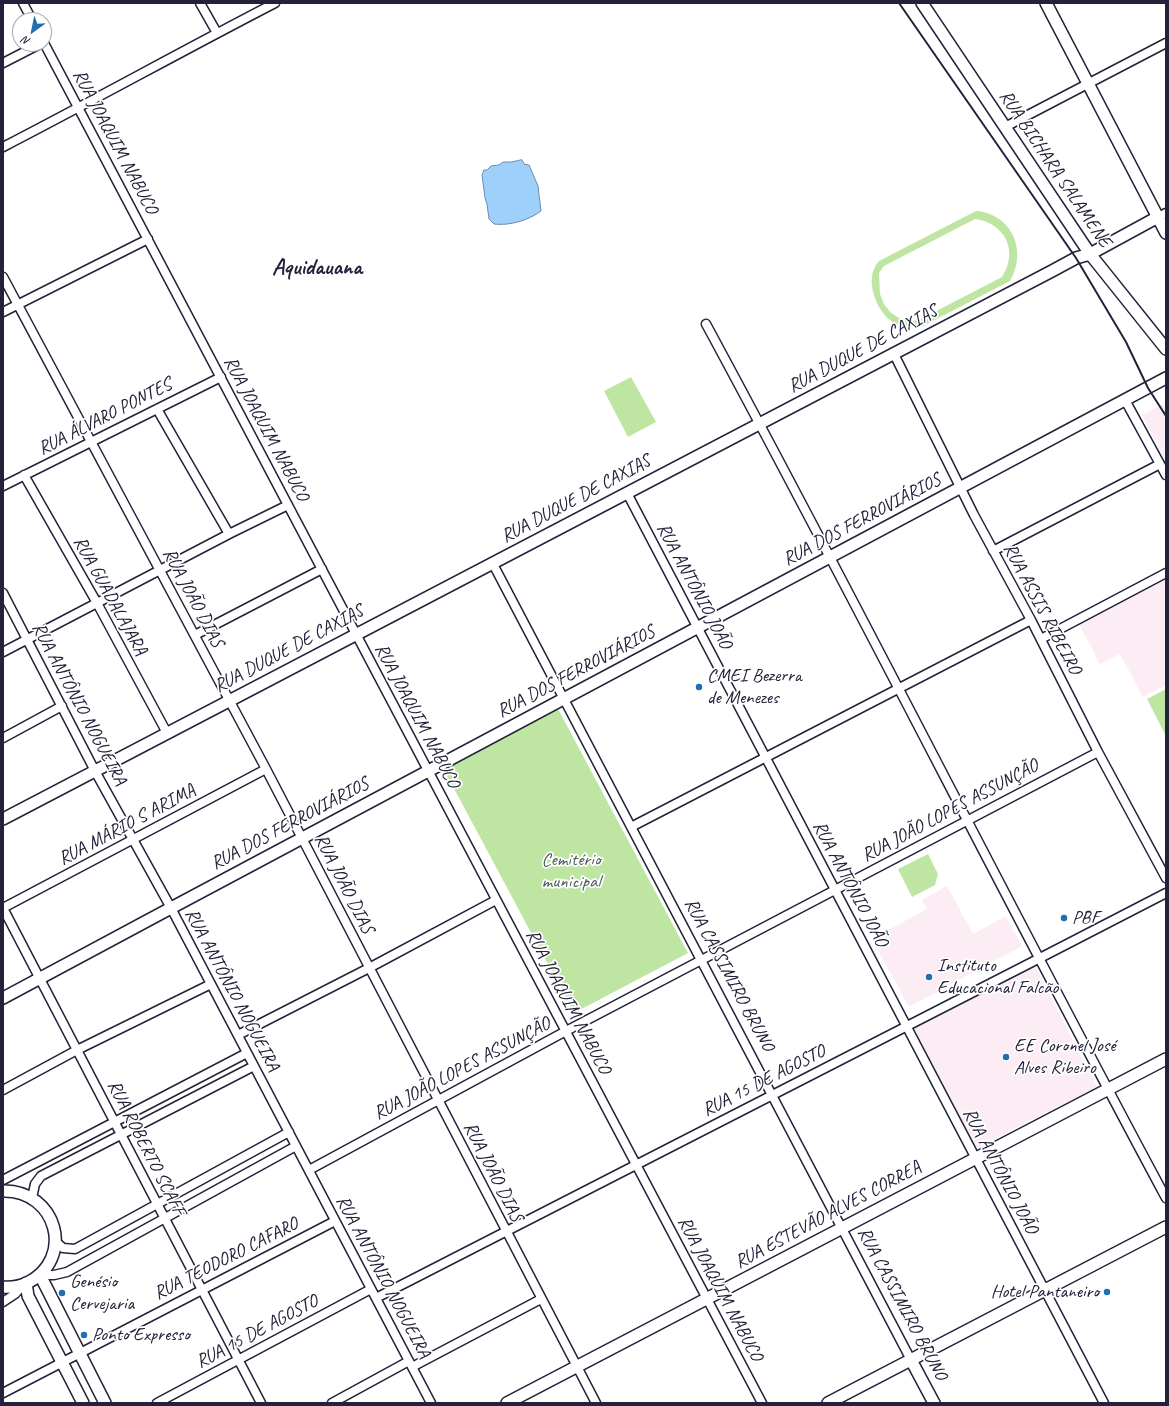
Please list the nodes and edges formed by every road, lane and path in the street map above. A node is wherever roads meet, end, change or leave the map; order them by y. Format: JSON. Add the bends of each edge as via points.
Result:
{"nodes":[{"id":1,"x":23,"y":3,"type":"edge"},
{"id":2,"x":200,"y":3,"type":"edge"},
{"id":3,"x":275,"y":3,"type":"edge"},
{"id":4,"x":922,"y":3,"type":"edge"},
{"id":5,"x":1046,"y":3,"type":"edge"},
{"id":6,"x":28,"y":12,"type":"edge"},
{"id":7,"x":217,"y":33,"type":"junction"},
{"id":8,"x":1166,"y":43,"type":"edge"},
{"id":9,"x":24,"y":52,"type":"edge"},
{"id":10,"x":49,"y":52,"type":"edge"},
{"id":11,"x":3,"y":63,"type":"edge"},
{"id":12,"x":1088,"y":84,"type":"junction"},
{"id":13,"x":79,"y":108,"type":"junction"},
{"id":14,"x":1005,"y":127,"type":"junction"},
{"id":15,"x":3,"y":147,"type":"edge"},
{"id":16,"x":1162,"y":215,"type":"edge"},
{"id":17,"x":1166,"y":232,"type":"edge"},
{"id":18,"x":148,"y":239,"type":"junction"},
{"id":19,"x":1090,"y":254,"type":"junction"},
{"id":20,"x":3,"y":277,"type":"edge"},
{"id":21,"x":18,"y":304,"type":"junction"},
{"id":22,"x":3,"y":312,"type":"edge"},
{"id":23,"x":706,"y":324,"type":"dead end"},
{"id":24,"x":1166,"y":350,"type":"edge"},
{"id":25,"x":894,"y":354,"type":"junction"},
{"id":26,"x":221,"y":377,"type":"junction"},
{"id":27,"x":1166,"y":378,"type":"edge"},
{"id":28,"x":1125,"y":400,"type":"junction"},
{"id":29,"x":157,"y":409,"type":"junction"},
{"id":30,"x":760,"y":423,"type":"junction"},
{"id":31,"x":92,"y":442,"type":"junction"},
{"id":32,"x":1160,"y":464,"type":"junction"},
{"id":33,"x":24,"y":475,"type":"junction"},
{"id":34,"x":1166,"y":475,"type":"edge"},
{"id":35,"x":3,"y":486,"type":"edge"},
{"id":36,"x":960,"y":488,"type":"junction"},
{"id":37,"x":626,"y":493,"type":"junction"},
{"id":38,"x":288,"y":505,"type":"junction"},
{"id":39,"x":229,"y":534,"type":"junction"},
{"id":40,"x":993,"y":551,"type":"junction"},
{"id":41,"x":830,"y":557,"type":"junction"},
{"id":42,"x":493,"y":564,"type":"junction"},
{"id":43,"x":160,"y":570,"type":"junction"},
{"id":44,"x":322,"y":570,"type":"junction"},
{"id":45,"x":1166,"y":573,"type":"edge"},
{"id":46,"x":3,"y":593,"type":"edge"},
{"id":47,"x":97,"y":603,"type":"junction"},
{"id":48,"x":1031,"y":620,"type":"junction"},
{"id":49,"x":698,"y":627,"type":"junction"},
{"id":50,"x":356,"y":634,"type":"junction"},
{"id":51,"x":195,"y":635,"type":"junction"},
{"id":52,"x":27,"y":639,"type":"junction"},
{"id":53,"x":1041,"y":639,"type":"junction"},
{"id":54,"x":3,"y":652,"type":"edge"},
{"id":55,"x":898,"y":689,"type":"junction"},
{"id":56,"x":564,"y":699,"type":"junction"},
{"id":57,"x":229,"y":700,"type":"junction"},
{"id":58,"x":62,"y":706,"type":"junction"},
{"id":59,"x":167,"y":733,"type":"junction"},
{"id":60,"x":3,"y":738,"type":"edge"},
{"id":61,"x":1098,"y":752,"type":"junction"},
{"id":62,"x":766,"y":758,"type":"junction"},
{"id":63,"x":266,"y":769,"type":"junction"},
{"id":64,"x":95,"y":771,"type":"junction"},
{"id":65,"x":428,"y":771,"type":"junction"},
{"id":66,"x":3,"y":819,"type":"edge"},
{"id":67,"x":967,"y":821,"type":"junction"},
{"id":68,"x":631,"y":827,"type":"junction"},
{"id":69,"x":302,"y":838,"type":"junction"},
{"id":70,"x":133,"y":839,"type":"junction"},
{"id":71,"x":1166,"y":878,"type":"edge"},
{"id":72,"x":835,"y":890,"type":"junction"},
{"id":73,"x":1166,"y":892,"type":"edge"},
{"id":74,"x":496,"y":900,"type":"junction"},
{"id":75,"x":3,"y":908,"type":"edge"},
{"id":76,"x":171,"y":908,"type":"junction"},
{"id":77,"x":1040,"y":958,"type":"junction"},
{"id":78,"x":701,"y":960,"type":"junction"},
{"id":79,"x":369,"y":968,"type":"junction"},
{"id":80,"x":40,"y":979,"type":"junction"},
{"id":81,"x":211,"y":984,"type":"junction"},
{"id":82,"x":3,"y":998,"type":"edge"},
{"id":83,"x":906,"y":1026,"type":"junction"},
{"id":84,"x":566,"y":1031,"type":"junction"},
{"id":85,"x":238,"y":1035,"type":"junction"},
{"id":86,"x":77,"y":1050,"type":"junction"},
{"id":87,"x":247,"y":1053,"type":"junction"},
{"id":88,"x":1166,"y":1059,"type":"edge"},
{"id":89,"x":254,"y":1066,"type":"junction"},
{"id":90,"x":3,"y":1090,"type":"edge"},
{"id":91,"x":1108,"y":1090,"type":"junction"},
{"id":92,"x":772,"y":1095,"type":"junction"},
{"id":93,"x":437,"y":1100,"type":"junction"},
{"id":94,"x":115,"y":1122,"type":"junction"},
{"id":95,"x":289,"y":1132,"type":"junction"},
{"id":96,"x":121,"y":1134,"type":"junction"},
{"id":97,"x":296,"y":1146,"type":"junction"},
{"id":98,"x":975,"y":1159,"type":"junction"},
{"id":99,"x":636,"y":1164,"type":"junction"},
{"id":100,"x":309,"y":1170,"type":"junction"},
{"id":101,"x":3,"y":1180,"type":"edge"},
{"id":102,"x":3,"y":1191,"type":"edge"},
{"id":103,"x":32,"y":1198,"type":"junction"},
{"id":104,"x":1166,"y":1198,"type":"edge"},
{"id":105,"x":157,"y":1204,"type":"junction"},
{"id":106,"x":165,"y":1218,"type":"junction"},
{"id":107,"x":335,"y":1221,"type":"junction"},
{"id":108,"x":1166,"y":1227,"type":"edge"},
{"id":109,"x":842,"y":1228,"type":"junction"},
{"id":110,"x":506,"y":1232,"type":"junction"},
{"id":111,"x":55,"y":1241,"type":"junction"},
{"id":112,"x":40,"y":1275,"type":"junction"},
{"id":113,"x":24,"y":1284,"type":"junction"},
{"id":114,"x":3,"y":1287,"type":"edge"},
{"id":115,"x":202,"y":1289,"type":"junction"},
{"id":116,"x":371,"y":1289,"type":"junction"},
{"id":117,"x":1045,"y":1290,"type":"junction"},
{"id":118,"x":376,"y":1298,"type":"junction"},
{"id":119,"x":541,"y":1299,"type":"junction"},
{"id":120,"x":707,"y":1299,"type":"junction"},
{"id":121,"x":3,"y":1302,"type":"edge"},
{"id":122,"x":80,"y":1353,"type":"junction"},
{"id":123,"x":238,"y":1360,"type":"junction"},
{"id":124,"x":912,"y":1360,"type":"junction"},
{"id":125,"x":62,"y":1362,"type":"junction"},
{"id":126,"x":411,"y":1364,"type":"junction"},
{"id":127,"x":576,"y":1367,"type":"junction"},
{"id":128,"x":3,"y":1393,"type":"edge"},
{"id":129,"x":83,"y":1403,"type":"edge"},
{"id":130,"x":105,"y":1403,"type":"edge"},
{"id":131,"x":157,"y":1403,"type":"edge"},
{"id":132,"x":261,"y":1403,"type":"edge"},
{"id":133,"x":332,"y":1403,"type":"edge"},
{"id":134,"x":431,"y":1403,"type":"edge"},
{"id":135,"x":507,"y":1403,"type":"edge"},
{"id":136,"x":596,"y":1403,"type":"edge"},
{"id":137,"x":762,"y":1403,"type":"edge"},
{"id":138,"x":828,"y":1403,"type":"edge"},
{"id":139,"x":934,"y":1403,"type":"edge"},
{"id":140,"x":1104,"y":1403,"type":"edge"}],
"edges":[{"from":1,"to":6,"type":"street"},
{"from":2,"to":7,"type":"street"},
{"from":3,"to":7,"type":"street"},
{"from":4,"to":14,"type":"main road","name":"RUA BICHARA SALAMENE"},
{"from":5,"to":12,"type":"main road"},
{"from":7,"to":13,"type":"street"},
{"from":8,"to":12,"type":"street"},
{"from":9,"to":11,"type":"street"},
{"from":10,"to":13,"type":"street","name":"RUA JOAQUIM NABUCO"},
{"from":12,"to":14,"type":"street"},
{"from":12,"to":16,"type":"main road"},
{"from":13,"to":15,"type":"street"},
{"from":13,"to":18,"type":"street","name":"RUA JOAQUIM NABUCO"},
{"from":14,"to":19,"type":"main road","name":"RUA BICHARA SALAMENE"},
{"from":16,"to":17,"type":"main road"},
{"from":16,"to":19,"type":"main road","name":"RUA DUQUE DE CAXIAS"},
{"from":18,"to":21,"type":"street"},
{"from":18,"to":26,"type":"street","name":"RUA JOAQUIM NABUCO"},
{"from":19,"to":24,"type":"main road","name":"RUA BICHARA SALAMENE"},
{"from":19,"to":25,"type":"main road","name":"RUA DUQUE DE CAXIAS","via":[[1076,258]]},
{"from":20,"to":21,"type":"street","name":"RUA JOÃO DIAS"},
{"from":21,"to":22,"type":"street"},
{"from":21,"to":31,"type":"street","name":"RUA JOÃO DIAS"},
{"from":23,"to":30,"type":"street"},
{"from":25,"to":30,"type":"main road","name":"RUA DUQUE DE CAXIAS"},
{"from":25,"to":36,"type":"street","name":"RUA ASSIS RIBEIRO"},
{"from":26,"to":29,"type":"street","name":"RUA ÁLVARO PONTES"},
{"from":26,"to":38,"type":"street","name":"RUA JOAQUIM NABUCO"},
{"from":27,"to":28,"type":"main road","name":"RUA DOS FERROVIÁRIOS"},
{"from":28,"to":32,"type":"street"},
{"from":28,"to":36,"type":"main road","name":"RUA DOS FERROVIÁRIOS"},
{"from":29,"to":31,"type":"street","name":"RUA ÁLVARO PONTES"},
{"from":29,"to":39,"type":"street"},
{"from":30,"to":37,"type":"main road","name":"RUA DUQUE DE CAXIAS"},
{"from":30,"to":41,"type":"street"},
{"from":31,"to":33,"type":"street","name":"RUA ÁLVARO PONTES"},
{"from":31,"to":43,"type":"street","name":"RUA JOÃO DIAS"},
{"from":32,"to":34,"type":"street"},
{"from":32,"to":40,"type":"street"},
{"from":33,"to":35,"type":"street","name":"RUA ÁLVARO PONTES"},
{"from":33,"to":47,"type":"street","name":"RUA GUADALAJARA"},
{"from":36,"to":40,"type":"street","name":"RUA ASSIS RIBEIRO"},
{"from":36,"to":41,"type":"main road","name":"RUA DOS FERROVIÁRIOS"},
{"from":37,"to":42,"type":"main road","name":"RUA DUQUE DE CAXIAS"},
{"from":37,"to":49,"type":"street","name":"RUA ANTÔNIO JOÃO"},
{"from":38,"to":39,"type":"street"},
{"from":38,"to":44,"type":"street","name":"RUA JOAQUIM NABUCO"},
{"from":39,"to":43,"type":"street"},
{"from":40,"to":48,"type":"street","name":"RUA ASSIS RIBEIRO"},
{"from":41,"to":49,"type":"main road","name":"RUA DOS FERROVIÁRIOS"},
{"from":41,"to":55,"type":"street"},
{"from":42,"to":50,"type":"main road","name":"RUA DUQUE DE CAXIAS"},
{"from":42,"to":56,"type":"street","name":"RUA CASSIMIRO BRUNO"},
{"from":43,"to":47,"type":"street"},
{"from":43,"to":51,"type":"street","name":"RUA JOÃO DIAS"},
{"from":44,"to":50,"type":"street","name":"RUA JOAQUIM NABUCO"},
{"from":44,"to":51,"type":"street"},
{"from":45,"to":53,"type":"street"},
{"from":46,"to":52,"type":"street","name":"RUA ANTÔNIO NOGUEIRA"},
{"from":47,"to":52,"type":"street"},
{"from":47,"to":59,"type":"street","name":"RUA GUADALAJARA"},
{"from":48,"to":53,"type":"street","name":"RUA ASSIS RIBEIRO"},
{"from":48,"to":55,"type":"street"},
{"from":49,"to":56,"type":"main road","name":"RUA DOS FERROVIÁRIOS"},
{"from":49,"to":62,"type":"street","name":"RUA ANTÔNIO JOÃO"},
{"from":50,"to":57,"type":"main road","name":"RUA DUQUE DE CAXIAS"},
{"from":50,"to":65,"type":"street","name":"RUA JOAQUIM NABUCO"},
{"from":51,"to":57,"type":"street","name":"RUA JOÃO DIAS"},
{"from":52,"to":54,"type":"street"},
{"from":52,"to":58,"type":"street","name":"RUA ANTÔNIO NOGUEIRA"},
{"from":53,"to":61,"type":"street","name":"RUA ASSIS RIBEIRO"},
{"from":55,"to":62,"type":"street"},
{"from":55,"to":67,"type":"street"},
{"from":56,"to":65,"type":"main road","name":"RUA DOS FERROVIÁRIOS"},
{"from":56,"to":68,"type":"street","name":"RUA CASSIMIRO BRUNO"},
{"from":57,"to":59,"type":"main road","name":"RUA DUQUE DE CAXIAS"},
{"from":57,"to":63,"type":"street","name":"RUA JOÃO DIAS"},
{"from":58,"to":60,"type":"street"},
{"from":58,"to":64,"type":"street","name":"RUA ANTÔNIO NOGUEIRA"},
{"from":59,"to":64,"type":"main road","name":"RUA DUQUE DE CAXIAS"},
{"from":61,"to":67,"type":"street","name":"RUA JOÃO LOPES ASSUNÇÃO"},
{"from":61,"to":71,"type":"street","name":"RUA ASSIS RIBEIRO"},
{"from":62,"to":68,"type":"street"},
{"from":62,"to":72,"type":"street","name":"RUA ANTÔNIO JOÃO"},
{"from":63,"to":69,"type":"street","name":"RUA JOÃO DIAS"},
{"from":63,"to":70,"type":"street","name":"RUA MÁRIO S ARIMA"},
{"from":64,"to":66,"type":"main road","name":"RUA DUQUE DE CAXIAS"},
{"from":64,"to":70,"type":"street","name":"RUA ANTÔNIO NOGUEIRA"},
{"from":65,"to":69,"type":"main road","name":"RUA DOS FERROVIÁRIOS"},
{"from":65,"to":74,"type":"street","name":"RUA JOAQUIM NABUCO"},
{"from":67,"to":72,"type":"street","name":"RUA JOÃO LOPES ASSUNÇÃO"},
{"from":67,"to":77,"type":"street"},
{"from":68,"to":78,"type":"street","name":"RUA CASSIMIRO BRUNO"},
{"from":69,"to":76,"type":"main road","name":"RUA DOS FERROVIÁRIOS"},
{"from":69,"to":79,"type":"street","name":"RUA JOÃO DIAS"},
{"from":70,"to":75,"type":"street","name":"RUA MÁRIO S ARIMA"},
{"from":70,"to":76,"type":"street","name":"RUA ANTÔNIO NOGUEIRA"},
{"from":72,"to":78,"type":"street","name":"RUA JOÃO LOPES ASSUNÇÃO"},
{"from":72,"to":83,"type":"street","name":"RUA ANTÔNIO JOÃO"},
{"from":73,"to":77,"type":"street","name":"RUA 15 DE AGOSTO"},
{"from":74,"to":79,"type":"street"},
{"from":74,"to":84,"type":"street","name":"RUA JOAQUIM NABUCO"},
{"from":75,"to":80,"type":"street","name":"RUA ROBERTO SCAFF"},
{"from":76,"to":80,"type":"main road","name":"RUA DOS FERROVIÁRIOS"},
{"from":76,"to":81,"type":"street","name":"RUA ANTÔNIO NOGUEIRA"},
{"from":77,"to":83,"type":"street","name":"RUA 15 DE AGOSTO"},
{"from":77,"to":91,"type":"street"},
{"from":78,"to":84,"type":"street","name":"RUA JOÃO LOPES ASSUNÇÃO"},
{"from":78,"to":92,"type":"street","name":"RUA CASSIMIRO BRUNO"},
{"from":79,"to":85,"type":"street"},
{"from":79,"to":93,"type":"street","name":"RUA JOÃO DIAS"},
{"from":80,"to":82,"type":"main road","name":"RUA DOS FERROVIÁRIOS"},
{"from":80,"to":86,"type":"street","name":"RUA ROBERTO SCAFF"},
{"from":81,"to":85,"type":"street","name":"RUA ANTÔNIO NOGUEIRA"},
{"from":81,"to":86,"type":"street"},
{"from":83,"to":92,"type":"street","name":"RUA 15 DE AGOSTO"},
{"from":83,"to":98,"type":"street","name":"RUA ANTÔNIO JOÃO"},
{"from":84,"to":93,"type":"street","name":"RUA JOÃO LOPES ASSUNÇÃO"},
{"from":84,"to":99,"type":"street","name":"RUA JOAQUIM NABUCO"},
{"from":85,"to":87,"type":"street","name":"RUA ANTÔNIO NOGUEIRA"},
{"from":86,"to":90,"type":"street"},
{"from":86,"to":94,"type":"street","name":"RUA ROBERTO SCAFF"},
{"from":87,"to":89,"type":"street","name":"RUA ANTÔNIO NOGUEIRA"},
{"from":87,"to":94,"type":"street"},
{"from":88,"to":91,"type":"main road","name":"RUA ESTEVÃO ALVES CORREA"},
{"from":89,"to":95,"type":"street","name":"RUA ANTÔNIO NOGUEIRA"},
{"from":89,"to":96,"type":"street"},
{"from":91,"to":98,"type":"main road","name":"RUA ESTEVÃO ALVES CORREA"},
{"from":91,"to":104,"type":"street"},
{"from":92,"to":99,"type":"street","name":"RUA 15 DE AGOSTO"},
{"from":92,"to":109,"type":"street","name":"RUA CASSIMIRO BRUNO"},
{"from":93,"to":100,"type":"street","name":"RUA JOÃO LOPES ASSUNÇÃO"},
{"from":93,"to":110,"type":"street","name":"RUA JOÃO DIAS"},
{"from":94,"to":96,"type":"street","name":"RUA ROBERTO SCAFF"},
{"from":94,"to":101,"type":"street"},
{"from":95,"to":97,"type":"street","name":"RUA ANTÔNIO NOGUEIRA"},
{"from":95,"to":105,"type":"street"},
{"from":96,"to":103,"type":"street","via":[[41,1176],[35,1184]]},
{"from":96,"to":105,"type":"street","name":"RUA ROBERTO SCAFF"},
{"from":97,"to":100,"type":"street","name":"RUA ANTÔNIO NOGUEIRA"},
{"from":97,"to":106,"type":"street"},
{"from":98,"to":109,"type":"main road","name":"RUA ESTEVÃO ALVES CORREA"},
{"from":98,"to":117,"type":"street","name":"RUA ANTÔNIO JOÃO"},
{"from":99,"to":110,"type":"street","name":"RUA 15 DE AGOSTO"},
{"from":99,"to":120,"type":"street","name":"RUA JOAQUIM NABUCO"},
{"from":100,"to":107,"type":"street","name":"RUA ANTÔNIO NOGUEIRA"},
{"from":102,"to":103,"type":"main road","via":[[22,1193]]},
{"from":103,"to":111,"type":"main road","via":[[50,1216]]},
{"from":105,"to":106,"type":"street","name":"RUA ROBERTO SCAFF"},
{"from":105,"to":111,"type":"street","via":[[75,1249],[63,1248]]},
{"from":106,"to":112,"type":"street","via":[[67,1272]]},
{"from":106,"to":115,"type":"street","name":"RUA ROBERTO SCAFF"},
{"from":107,"to":115,"type":"street","name":"RUA TEODORO CAFARO"},
{"from":107,"to":116,"type":"street","name":"RUA ANTÔNIO NOGUEIRA"},
{"from":108,"to":117,"type":"main road"},
{"from":109,"to":120,"type":"main road","name":"RUA ESTEVÃO ALVES CORREA"},
{"from":109,"to":124,"type":"street","name":"RUA CASSIMIRO BRUNO"},
{"from":110,"to":118,"type":"street","name":"RUA 15 DE AGOSTO"},
{"from":110,"to":119,"type":"street","name":"RUA JOÃO DIAS"},
{"from":111,"to":112,"type":"main road","via":[[53,1254]]},
{"from":112,"to":113,"type":"main road"},
{"from":112,"to":122,"type":"main road"},
{"from":113,"to":114,"type":"main road"},
{"from":113,"to":121,"type":"street"},
{"from":113,"to":125,"type":"main road"},
{"from":115,"to":122,"type":"street","name":"RUA TEODORO CAFARO"},
{"from":115,"to":123,"type":"street","name":"RUA ROBERTO SCAFF"},
{"from":116,"to":118,"type":"street","name":"RUA ANTÔNIO NOGUEIRA"},
{"from":116,"to":123,"type":"street","name":"RUA 15 DE AGOSTO"},
{"from":117,"to":124,"type":"main road"},
{"from":117,"to":140,"type":"street","name":"RUA ANTÔNIO JOÃO"},
{"from":118,"to":126,"type":"street","name":"RUA ANTÔNIO NOGUEIRA"},
{"from":119,"to":126,"type":"street"},
{"from":119,"to":127,"type":"street","name":"RUA JOÃO DIAS"},
{"from":120,"to":127,"type":"main road","name":"RUA ESTEVÃO ALVES CORREA"},
{"from":120,"to":137,"type":"street","name":"RUA JOAQUIM NABUCO"},
{"from":122,"to":125,"type":"street","name":"RUA TEODORO CAFARO"},
{"from":122,"to":130,"type":"main road"},
{"from":123,"to":131,"type":"street","name":"RUA 15 DE AGOSTO"},
{"from":123,"to":132,"type":"street","name":"RUA ROBERTO SCAFF"},
{"from":124,"to":138,"type":"main road"},
{"from":124,"to":139,"type":"main road","name":"RUA CASSIMIRO BRUNO"},
{"from":125,"to":128,"type":"street","name":"RUA TEODORO CAFARO"},
{"from":125,"to":129,"type":"main road"},
{"from":126,"to":133,"type":"street"},
{"from":126,"to":134,"type":"street","name":"RUA ANTÔNIO NOGUEIRA"},
{"from":127,"to":135,"type":"main road","name":"RUA ESTEVÃO ALVES CORREA"},
{"from":127,"to":136,"type":"street","name":"RUA JOÃO DIAS"}]}
